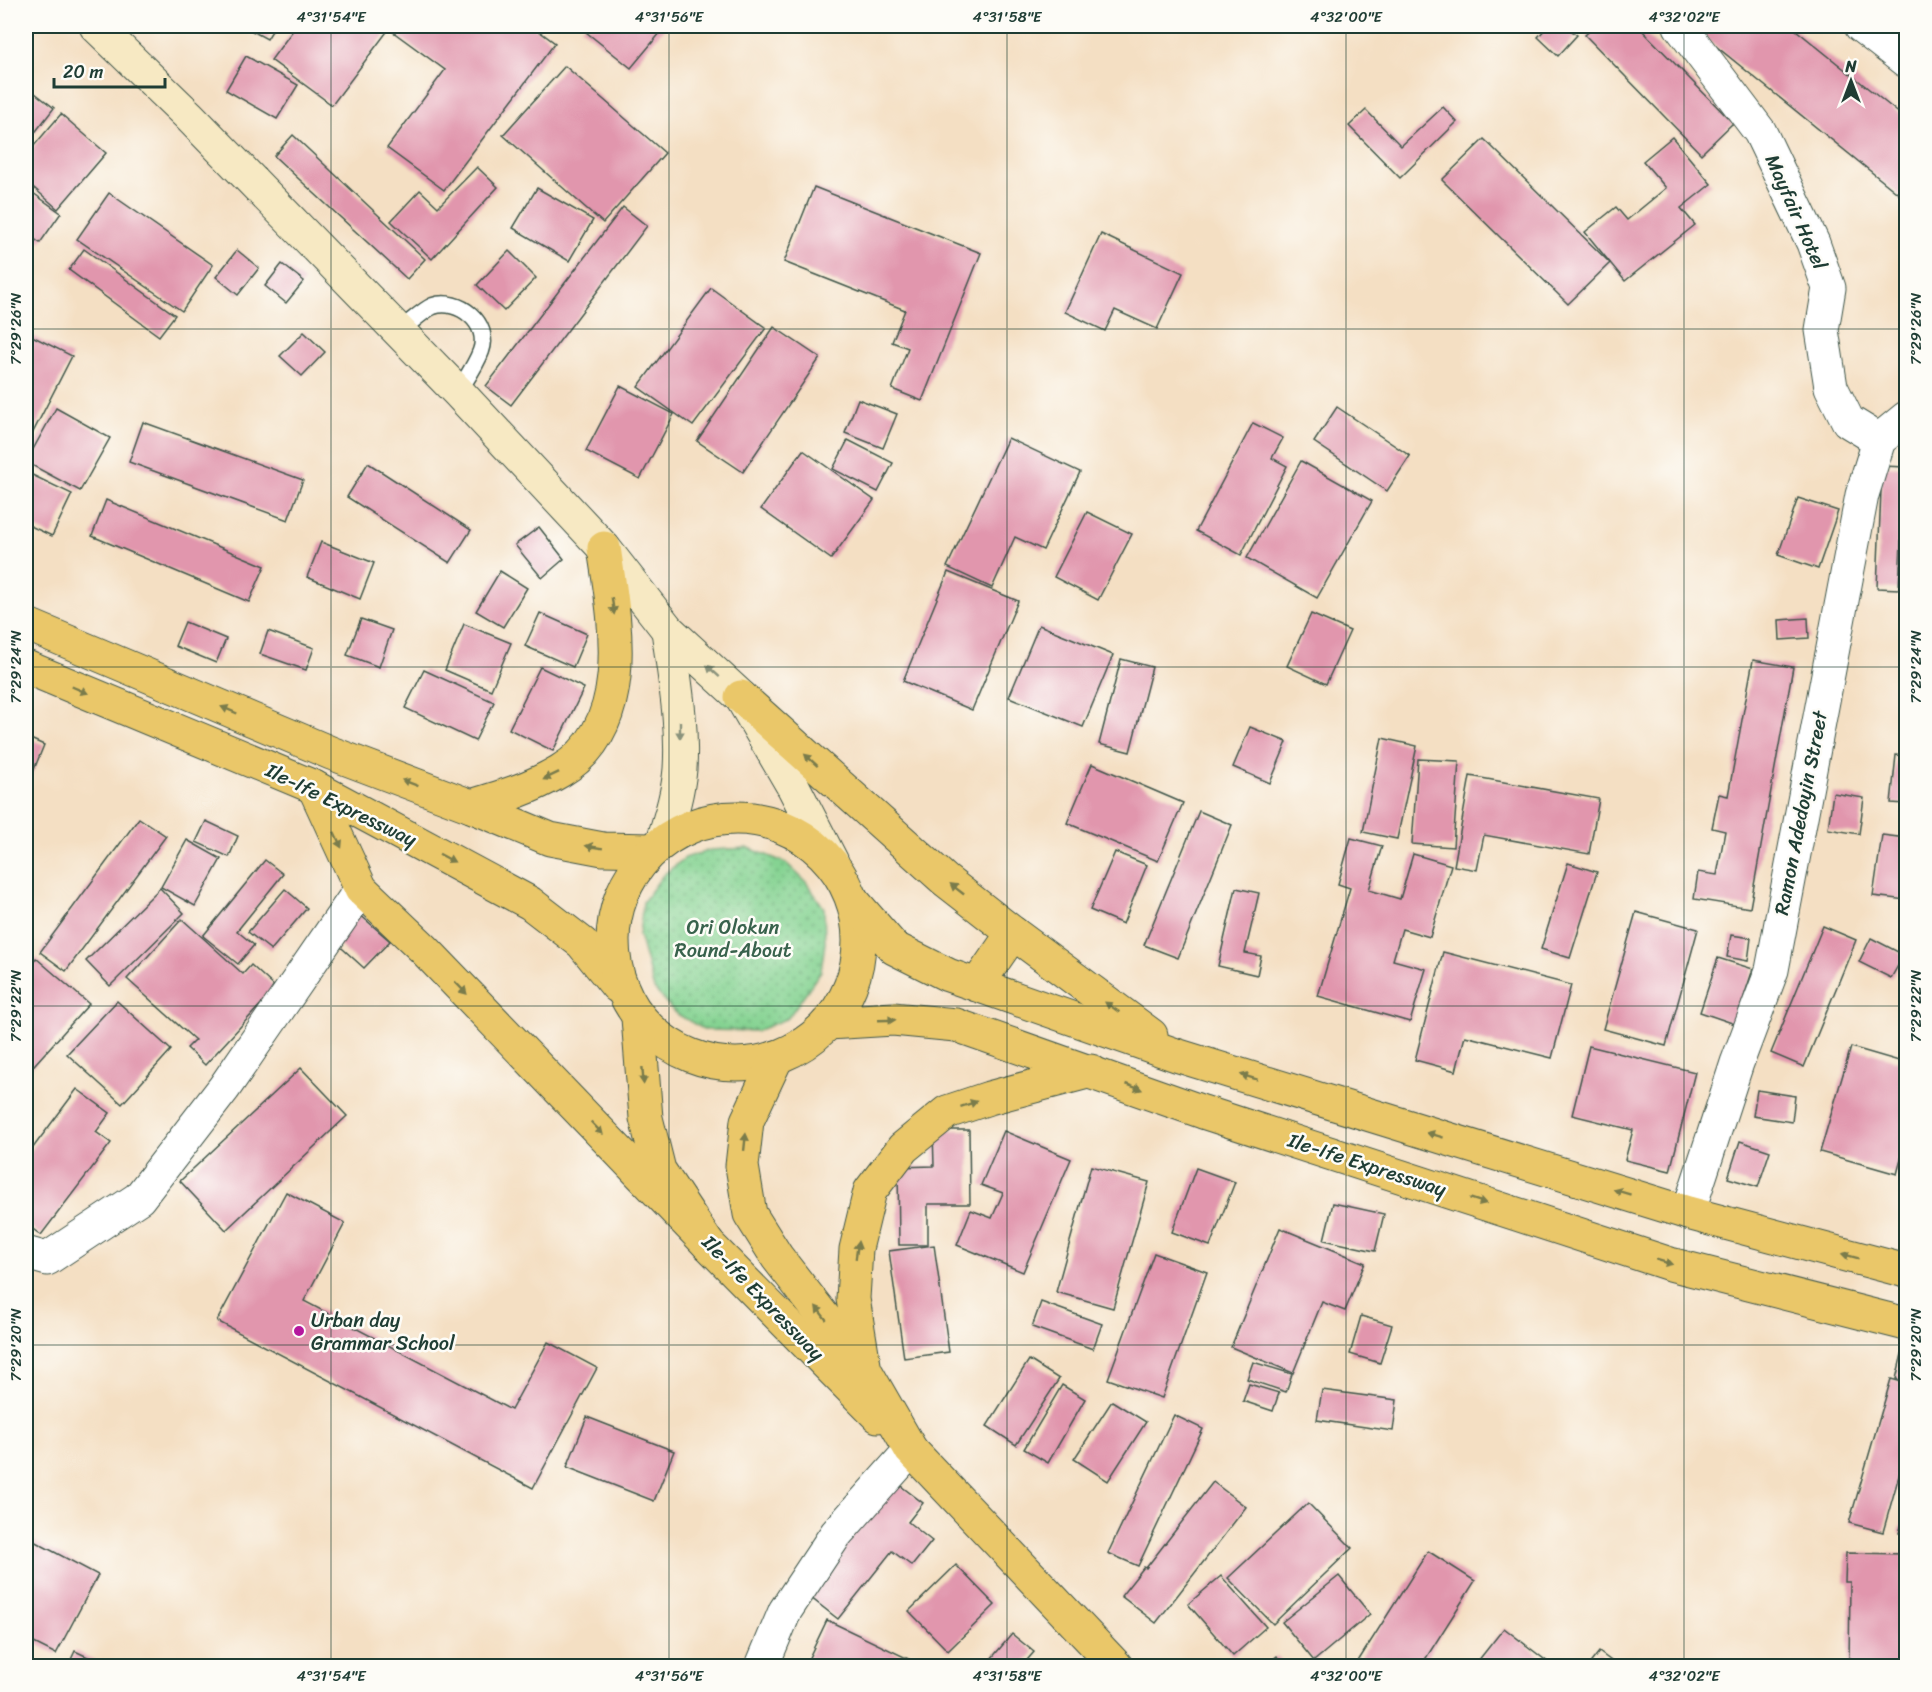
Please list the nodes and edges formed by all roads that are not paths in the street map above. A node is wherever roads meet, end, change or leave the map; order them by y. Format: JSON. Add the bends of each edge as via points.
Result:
{"nodes":[{"id":1,"x":96,"y":26,"type":"edge"},
{"id":2,"x":1680,"y":26,"type":"edge"},
{"id":3,"x":1861,"y":26,"type":"edge"},
{"id":4,"x":1906,"y":62,"type":"edge"},
{"id":5,"x":399,"y":331,"type":"junction"},
{"id":6,"x":458,"y":392,"type":"junction"},
{"id":7,"x":1906,"y":418,"type":"edge"},
{"id":8,"x":1879,"y":441,"type":"junction"},
{"id":9,"x":604,"y":548,"type":"junction"},
{"id":10,"x":26,"y":624,"type":"edge"},
{"id":11,"x":668,"y":630,"type":"junction"},
{"id":12,"x":26,"y":667,"type":"edge"},
{"id":13,"x":741,"y":697,"type":"junction"},
{"id":14,"x":314,"y":787,"type":"junction"},
{"id":15,"x":471,"y":806,"type":"junction"},
{"id":16,"x":657,"y":846,"type":"junction"},
{"id":17,"x":832,"y":862,"type":"junction"},
{"id":18,"x":361,"y":890,"type":"junction"},
{"id":19,"x":854,"y":902,"type":"junction"},
{"id":20,"x":1013,"y":933,"type":"junction"},
{"id":21,"x":977,"y":985,"type":"junction"},
{"id":22,"x":631,"y":1006,"type":"junction"},
{"id":23,"x":828,"y":1023,"type":"junction"},
{"id":24,"x":1176,"y":1055,"type":"junction"},
{"id":25,"x":777,"y":1057,"type":"junction"},
{"id":26,"x":1091,"y":1071,"type":"junction"},
{"id":27,"x":1688,"y":1213,"type":"junction"},
{"id":28,"x":708,"y":1244,"type":"junction"},
{"id":29,"x":26,"y":1253,"type":"edge"},
{"id":30,"x":1906,"y":1271,"type":"edge"},
{"id":31,"x":1906,"y":1324,"type":"edge"},
{"id":32,"x":865,"y":1370,"type":"junction"},
{"id":33,"x":911,"y":1449,"type":"junction"},
{"id":34,"x":762,"y":1666,"type":"edge"},
{"id":35,"x":1116,"y":1666,"type":"edge"}],
"edges":[{"from":1,"to":5,"type":"main road"},
{"from":2,"to":8,"type":"street","name":"Mayfair Hotel","via":[[1760,132],[1813,243],[1829,288],[1822,330],[1831,387],[1848,421]]},
{"from":3,"to":4,"type":"street"},
{"from":5,"to":6,"type":"main road"},
{"from":5,"to":6,"type":"lane","via":[[433,306],[449,304],[467,310],[481,326],[482,349]]},
{"from":6,"to":9,"type":"main road"},
{"from":7,"to":8,"type":"street"},
{"from":8,"to":27,"type":"street","name":"Ramon Adedoyin Street","via":[[1862,495],[1772,970]]},
{"from":9,"to":11,"type":"main road"},
{"from":9,"to":15,"type":"main road","one_way":true,"via":[[615,624],[615,661],[605,720],[585,750],[562,771],[517,792]]},
{"from":15,"to":10,"type":"main road","name":"Ile-Ife Expressway","one_way":true,"via":[[331,753]]},
{"from":13,"to":11,"type":"main road","one_way":true},
{"from":11,"to":16,"type":"main road","one_way":true,"via":[[680,717],[680,769],[674,805]]},
{"from":12,"to":14,"type":"main road","name":"Ile-Ife Expressway","one_way":true},
{"from":13,"to":17,"type":"main road"},
{"from":20,"to":13,"type":"main road","one_way":true,"via":[[945,880]]},
{"from":14,"to":18,"type":"main road","one_way":true},
{"from":14,"to":22,"type":"main road","name":"Ile-Ife Expressway","one_way":true,"via":[[530,903],[582,943]]},
{"from":16,"to":15,"type":"main road","name":"Ile-Ife Expressway","one_way":true,"via":[[603,849],[550,839]]},
{"from":16,"to":17,"type":"main road","via":[[696,824],[733,818],[770,822],[804,838]]},
{"from":16,"to":22,"type":"main road","via":[[627,880],[614,917],[612,956]]},
{"from":17,"to":19,"type":"main road"},
{"from":18,"to":28,"type":"main road","one_way":true,"via":[[424,949]]},
{"from":18,"to":29,"type":"street","via":[[224,1088],[139,1198],[47,1259]]},
{"from":19,"to":21,"type":"main road","via":[[894,948]]},
{"from":19,"to":23,"type":"main road","via":[[860,945],[852,987]]},
{"from":20,"to":21,"type":"main road"},
{"from":24,"to":20,"type":"main road","one_way":true},
{"from":21,"to":24,"type":"main road"},
{"from":22,"to":25,"type":"main road","via":[[666,1043],[701,1060],[740,1065]]},
{"from":22,"to":28,"type":"main road","name":"Ile-Ife Expressway","one_way":true,"via":[[646,1118],[659,1170]]},
{"from":23,"to":25,"type":"main road","via":[[805,1043]]},
{"from":23,"to":26,"type":"main road","name":"Ile-Ife Expressway","one_way":true,"via":[[893,1019],[956,1025]]},
{"from":27,"to":24,"type":"main road","one_way":true},
{"from":32,"to":25,"type":"main road","one_way":true,"via":[[777,1257],[750,1214],[742,1166],[747,1121]]},
{"from":26,"to":31,"type":"main road","name":"Ile-Ife Expressway","one_way":true,"via":[[1203,1112],[1670,1264]]},
{"from":32,"to":26,"type":"main road","one_way":true,"via":[[853,1299],[856,1249],[870,1191],[903,1148],[946,1112]]},
{"from":30,"to":27,"type":"main road","one_way":true},
{"from":28,"to":33,"type":"main road","name":"Ile-Ife Expressway"},
{"from":32,"to":33,"type":"main road"},
{"from":33,"to":34,"type":"street","via":[[836,1534],[785,1611]]},
{"from":33,"to":35,"type":"main road"}]}
